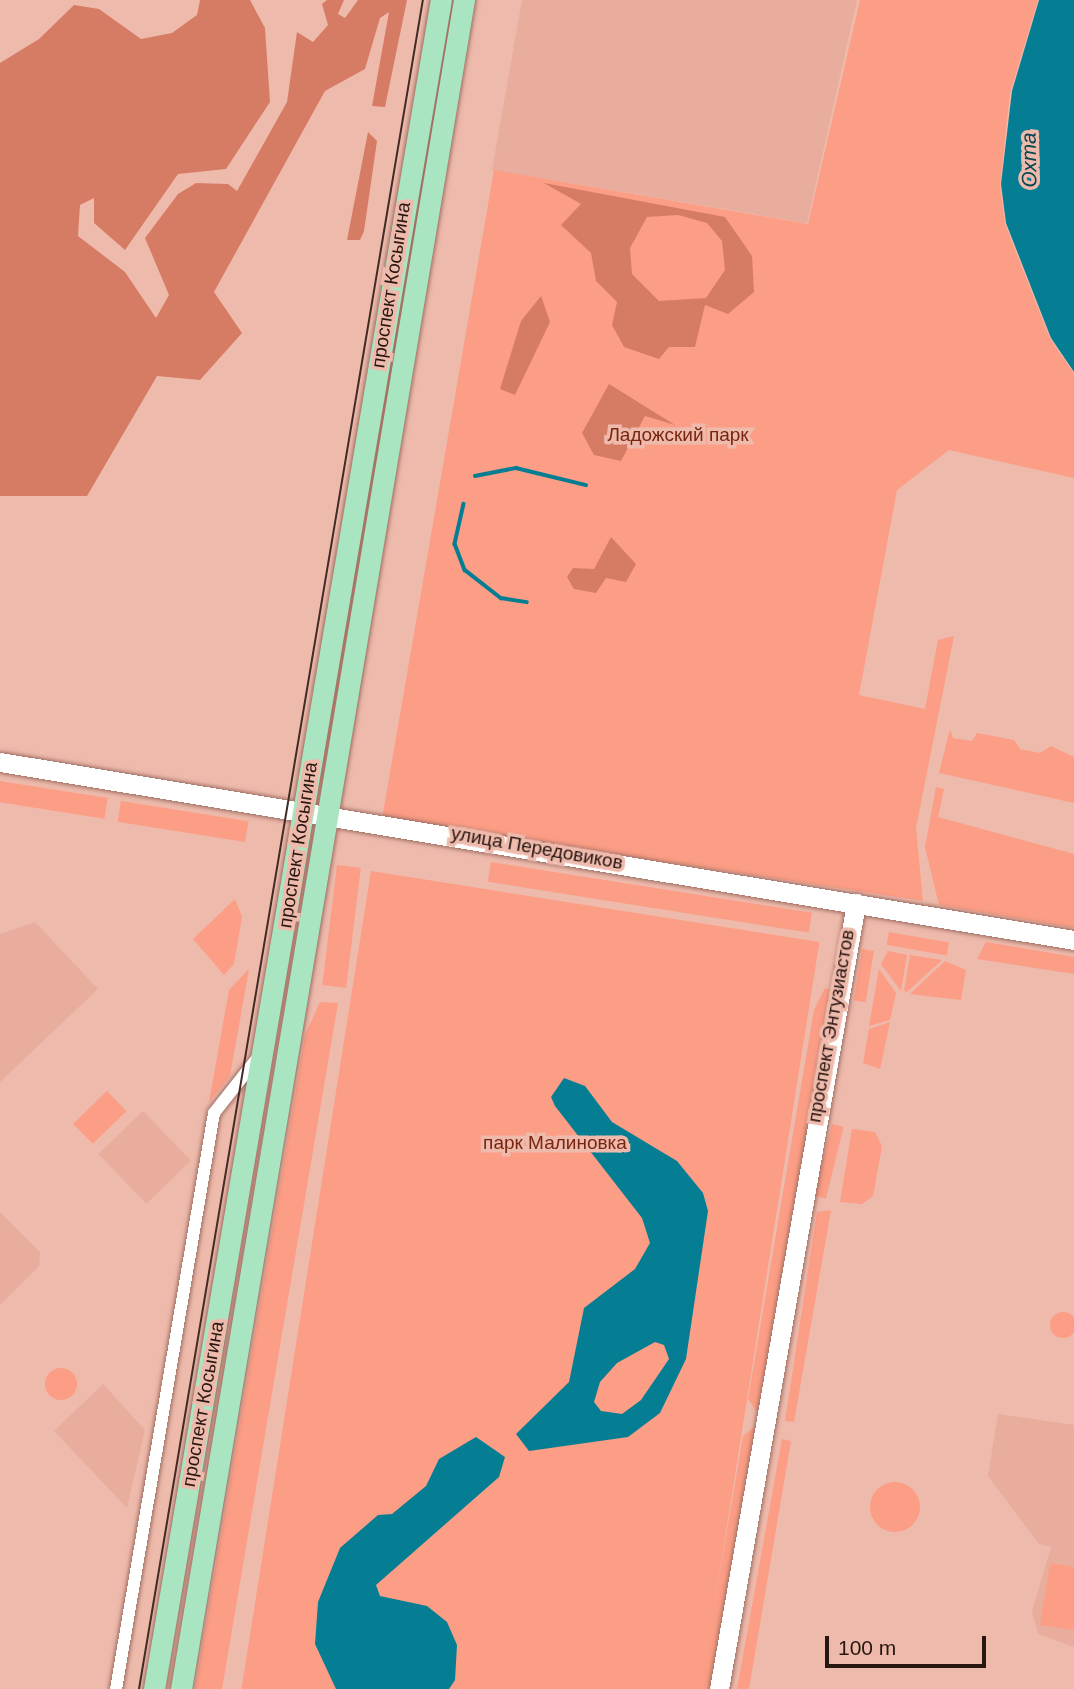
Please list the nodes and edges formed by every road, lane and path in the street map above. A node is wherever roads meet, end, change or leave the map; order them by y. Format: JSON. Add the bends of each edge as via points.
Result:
{"nodes":[{"id":1,"x":441,"y":0,"type":"edge"},
{"id":2,"x":464,"y":0,"type":"edge"},
{"id":3,"x":0,"y":762,"type":"edge"},
{"id":4,"x":0,"y":774,"type":"edge"},
{"id":5,"x":303,"y":818,"type":"junction"},
{"id":6,"x":326,"y":820,"type":"junction"},
{"id":7,"x":856,"y":911,"type":"junction"},
{"id":8,"x":1074,"y":940,"type":"edge"},
{"id":9,"x":1074,"y":952,"type":"edge"},
{"id":10,"x":264,"y":1051,"type":"junction"},
{"id":11,"x":116,"y":1689,"type":"edge"},
{"id":12,"x":154,"y":1689,"type":"edge"},
{"id":13,"x":181,"y":1689,"type":"edge"},
{"id":14,"x":719,"y":1689,"type":"edge"},
{"id":15,"x":730,"y":1689,"type":"edge"}],
"edges":[{"from":1,"to":5,"type":"main road","name":"проспект Косыгина"},
{"from":2,"to":6,"type":"main road","name":"проспект Косыгина"},
{"from":3,"to":5,"type":"street","name":"улица Передовиков"},
{"from":4,"to":5,"type":"street","name":"улица Передовиков"},
{"from":5,"to":6,"type":"street","name":"улица Передовиков"},
{"from":5,"to":10,"type":"main road","name":"проспект Косыгина"},
{"from":6,"to":7,"type":"street","name":"улица Передовиков"},
{"from":6,"to":13,"type":"main road","name":"проспект Косыгина"},
{"from":7,"to":8,"type":"street","name":"улица Передовиков"},
{"from":7,"to":9,"type":"street","name":"улица Передовиков"},
{"from":7,"to":14,"type":"street","name":"проспект Энтузиастов"},
{"from":7,"to":15,"type":"street","name":"проспект Энтузиастов"},
{"from":10,"to":11,"type":"street","via":[[214,1112]]},
{"from":10,"to":12,"type":"main road","name":"проспект Косыгина"}]}
